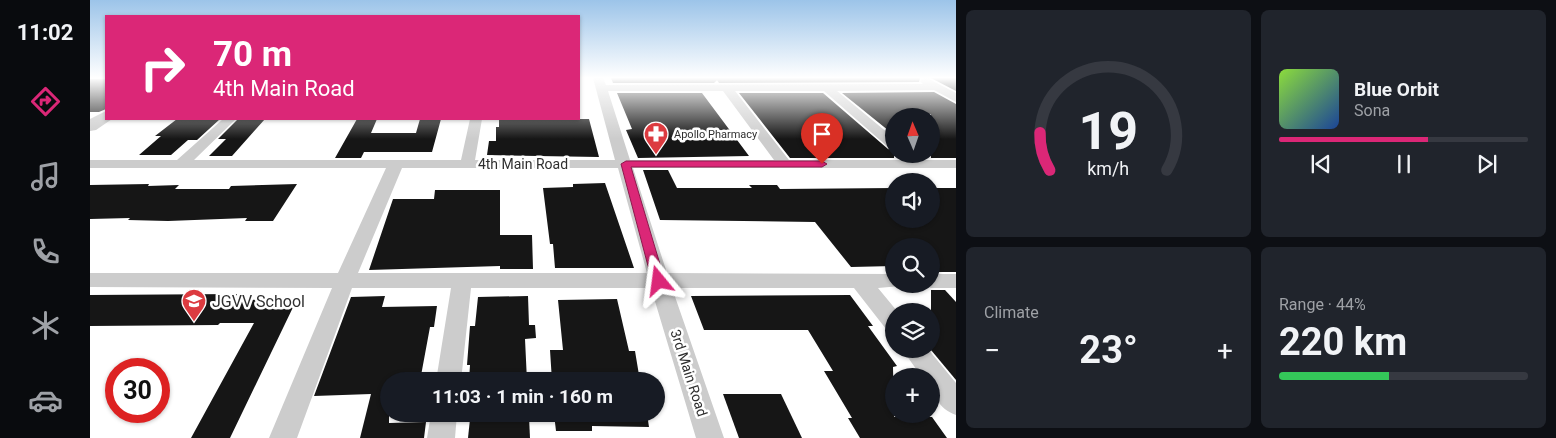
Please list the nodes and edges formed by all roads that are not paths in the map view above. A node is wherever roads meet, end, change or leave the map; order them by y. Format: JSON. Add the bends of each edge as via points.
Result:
{"nodes":[{"id":1,"x":605,"y":98,"type":"edge"},
{"id":2,"x":735,"y":98,"type":"edge"},
{"id":3,"x":839,"y":98,"type":"edge"},
{"id":4,"x":105,"y":117,"type":"edge"},
{"id":5,"x":229,"y":120,"type":"edge"},
{"id":6,"x":476,"y":120,"type":"edge"},
{"id":7,"x":90,"y":126,"type":"edge"},
{"id":8,"x":885,"y":137,"type":"edge"},
{"id":9,"x":90,"y":164,"type":"edge"},
{"id":10,"x":181,"y":164,"type":"junction"},
{"id":11,"x":396,"y":164,"type":"junction"},
{"id":12,"x":467,"y":164,"type":"junction"},
{"id":13,"x":626,"y":164,"type":"junction"},
{"id":14,"x":785,"y":164,"type":"junction"},
{"id":15,"x":915,"y":164,"type":"joint"},
{"id":16,"x":956,"y":164,"type":"edge"},
{"id":17,"x":90,"y":280,"type":"edge"},
{"id":18,"x":345,"y":280,"type":"junction"},
{"id":19,"x":462,"y":280,"type":"junction"},
{"id":20,"x":659,"y":281,"type":"junction"},
{"id":21,"x":860,"y":281,"type":"junction"},
{"id":22,"x":885,"y":281,"type":"edge"},
{"id":23,"x":940,"y":281,"type":"edge"},
{"id":24,"x":956,"y":281,"type":"edge"},
{"id":25,"x":885,"y":313,"type":"edge"},
{"id":26,"x":921,"y":358,"type":"edge"},
{"id":27,"x":449,"y":372,"type":"edge"},
{"id":28,"x":956,"y":403,"type":"edge"},
{"id":29,"x":443,"y":422,"type":"edge"},
{"id":30,"x":283,"y":438,"type":"edge"},
{"id":31,"x":441,"y":438,"type":"edge"},
{"id":32,"x":710,"y":438,"type":"edge"}],
"edges":[{"from":1,"to":13,"type":"street","name":"3rd Main Road"},
{"from":2,"to":14,"type":"street"},
{"from":3,"to":8,"type":"street"},
{"from":4,"to":7,"type":"street"},
{"from":5,"to":10,"type":"street"},
{"from":6,"to":12,"type":"street"},
{"from":9,"to":10,"type":"street","name":"4th Main Road"},
{"from":10,"to":11,"type":"street","name":"4th Main Road"},
{"from":11,"to":12,"type":"street","name":"4th Main Road"},
{"from":11,"to":18,"type":"street"},
{"from":12,"to":13,"type":"street","name":"4th Main Road"},
{"from":13,"to":14,"type":"street","name":"4th Main Road"},
{"from":13,"to":20,"type":"street","name":"3rd Main Road"},
{"from":14,"to":15,"type":"street","name":"4th Main Road"},
{"from":15,"to":16,"type":"street","name":"4th Main Road"},
{"from":17,"to":18,"type":"street"},
{"from":18,"to":19,"type":"street"},
{"from":18,"to":30,"type":"street"},
{"from":19,"to":20,"type":"street"},
{"from":19,"to":27,"type":"street"},
{"from":20,"to":21,"type":"street"},
{"from":20,"to":32,"type":"street","name":"3rd Main Road"},
{"from":21,"to":22,"type":"street"},
{"from":21,"to":25,"type":"street"},
{"from":23,"to":24,"type":"street"},
{"from":26,"to":28,"type":"street"},
{"from":29,"to":31,"type":"street"}]}
